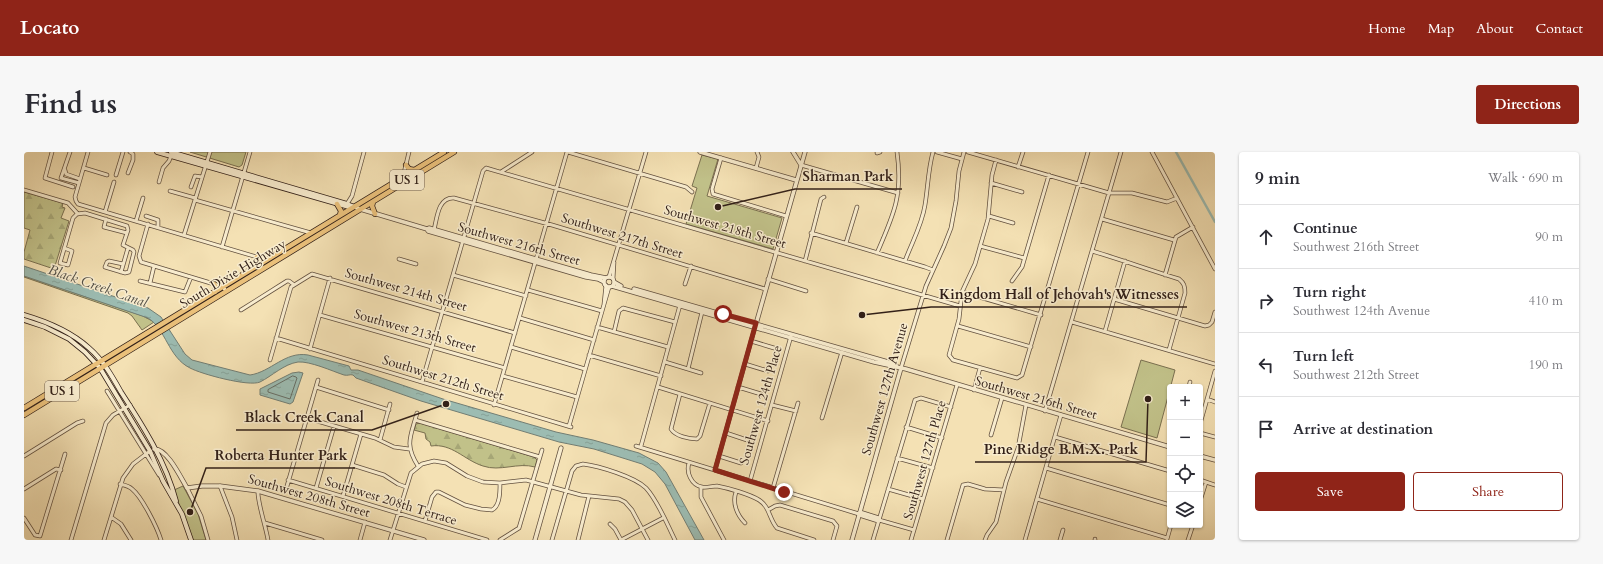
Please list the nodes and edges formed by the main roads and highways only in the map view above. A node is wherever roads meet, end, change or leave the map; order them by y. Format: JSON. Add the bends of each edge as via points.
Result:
{"nodes":[{"id":1,"x":156,"y":152,"type":"edge"},
{"id":2,"x":444,"y":152,"type":"edge"},
{"id":3,"x":449,"y":152,"type":"edge"},
{"id":4,"x":454,"y":152,"type":"edge"},
{"id":5,"x":171,"y":153,"type":"edge"},
{"id":6,"x":406,"y":165,"type":"road end"},
{"id":7,"x":414,"y":170,"type":"junction"},
{"id":8,"x":422,"y":171,"type":"junction"},
{"id":9,"x":243,"y":175,"type":"junction"},
{"id":10,"x":393,"y":183,"type":"junction"},
{"id":11,"x":373,"y":202,"type":"junction"},
{"id":12,"x":337,"y":204,"type":"junction"},
{"id":13,"x":354,"y":207,"type":"junction"},
{"id":14,"x":360,"y":209,"type":"junction"},
{"id":15,"x":375,"y":214,"type":"road end"},
{"id":16,"x":340,"y":215,"type":"junction"},
{"id":17,"x":312,"y":235,"type":"junction"},
{"id":18,"x":257,"y":257,"type":"road end"},
{"id":19,"x":268,"y":262,"type":"junction"},
{"id":20,"x":257,"y":266,"type":"junction"},
{"id":21,"x":214,"y":284,"type":"road end"},
{"id":22,"x":224,"y":289,"type":"junction"},
{"id":23,"x":215,"y":292,"type":"junction"},
{"id":24,"x":24,"y":315,"type":"edge"},
{"id":25,"x":24,"y":320,"type":"edge"},
{"id":26,"x":170,"y":323,"type":"junction"},
{"id":27,"x":104,"y":363,"type":"junction"},
{"id":28,"x":98,"y":366,"type":"junction"},
{"id":29,"x":24,"y":408,"type":"edge"},
{"id":30,"x":24,"y":415,"type":"edge"},
{"id":31,"x":177,"y":504,"type":"junction"},
{"id":32,"x":191,"y":540,"type":"edge"}],
"edges":[{"from":1,"to":5,"type":"main road","name":"Southwest 216th Street"},
{"from":2,"to":7,"type":"highway","name":"South Dixie Highway","number":"US 1"},
{"from":3,"to":8,"type":"highway"},
{"from":4,"to":8,"type":"highway","name":"South Dixie Highway","number":"US 1"},
{"from":5,"to":9,"type":"main road","name":"Southwest 216th Street"},
{"from":6,"to":7,"type":"highway"},
{"from":7,"to":10,"type":"highway","name":"South Dixie Highway","number":"US 1"},
{"from":8,"to":11,"type":"highway","name":"South Dixie Highway","number":"US 1"},
{"from":9,"to":12,"type":"main road","name":"Southwest 216th Street"},
{"from":9,"to":13,"type":"main road","name":"Southwest 216th Street"},
{"from":10,"to":13,"type":"highway","name":"South Dixie Highway","number":"US 1"},
{"from":10,"to":14,"type":"highway","via":[[391,187],[360,206]]},
{"from":11,"to":14,"type":"highway","name":"South Dixie Highway","number":"US 1"},
{"from":11,"to":15,"type":"highway"},
{"from":12,"to":13,"type":"main road","name":"Southwest 216th Street"},
{"from":12,"to":16,"type":"highway","via":[[341,211]]},
{"from":13,"to":14,"type":"main road","name":"Southwest 216th Street"},
{"from":13,"to":16,"type":"highway","name":"South Dixie Highway","number":"US 1"},
{"from":13,"to":17,"type":"highway","via":[[353,211]]},
{"from":14,"to":17,"type":"highway","name":"South Dixie Highway","number":"US 1"},
{"from":16,"to":17,"type":"highway","name":"South Dixie Highway","number":"US 1"},
{"from":17,"to":19,"type":"highway","name":"South Dixie Highway","number":"US 1"},
{"from":17,"to":19,"type":"highway","name":"South Dixie Highway","number":"US 1"},
{"from":18,"to":20,"type":"highway"},
{"from":19,"to":20,"type":"highway","name":"South Dixie Highway","number":"US 1"},
{"from":19,"to":22,"type":"highway","name":"South Dixie Highway","number":"US 1"},
{"from":20,"to":22,"type":"highway","name":"South Dixie Highway","number":"US 1"},
{"from":21,"to":23,"type":"highway"},
{"from":22,"to":23,"type":"highway","name":"South Dixie Highway","number":"US 1"},
{"from":22,"to":26,"type":"highway","name":"South Dixie Highway","number":"US 1"},
{"from":23,"to":26,"type":"highway","name":"South Dixie Highway","number":"US 1"},
{"from":24,"to":27,"type":"main road","via":[[65,330]]},
{"from":25,"to":28,"type":"main road","via":[[45,326],[64,336],[81,348]]},
{"from":26,"to":27,"type":"highway","name":"South Dixie Highway","number":"US 1"},
{"from":27,"to":28,"type":"highway","name":"South Dixie Highway","number":"US 1"},
{"from":27,"to":31,"type":"main road","via":[[155,448]]},
{"from":28,"to":29,"type":"highway","name":"South Dixie Highway","number":"US 1"},
{"from":28,"to":30,"type":"highway","name":"South Dixie Highway","number":"US 1"},
{"from":28,"to":31,"type":"main road","via":[[150,451],[160,476]]},
{"from":31,"to":32,"type":"main road"}]}
